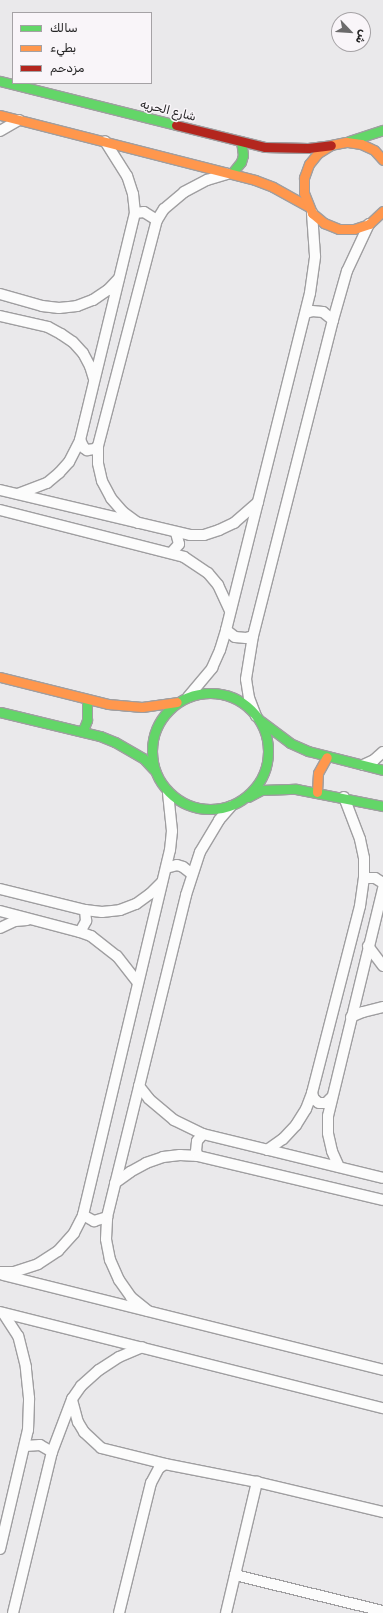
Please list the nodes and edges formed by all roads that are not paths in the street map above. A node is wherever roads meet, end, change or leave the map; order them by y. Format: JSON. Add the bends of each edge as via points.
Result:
{"nodes":[{"id":1,"x":0,"y":81,"type":"edge"},
{"id":2,"x":12,"y":84,"type":"edge"},
{"id":3,"x":12,"y":84,"type":"edge"},
{"id":4,"x":0,"y":115,"type":"edge"},
{"id":5,"x":19,"y":120,"type":"junction"},
{"id":6,"x":383,"y":130,"type":"edge"},
{"id":7,"x":0,"y":131,"type":"edge"},
{"id":8,"x":241,"y":141,"type":"junction"},
{"id":9,"x":105,"y":142,"type":"junction"},
{"id":10,"x":346,"y":142,"type":"junction"},
{"id":11,"x":331,"y":145,"type":"junction"},
{"id":12,"x":383,"y":160,"type":"edge"},
{"id":13,"x":232,"y":173,"type":"junction"},
{"id":14,"x":311,"y":210,"type":"junction"},
{"id":15,"x":383,"y":210,"type":"edge"},
{"id":16,"x":135,"y":213,"type":"junction"},
{"id":17,"x":156,"y":220,"type":"junction"},
{"id":18,"x":369,"y":224,"type":"junction"},
{"id":19,"x":120,"y":276,"type":"junction"},
{"id":20,"x":0,"y":294,"type":"edge"},
{"id":21,"x":306,"y":313,"type":"junction"},
{"id":22,"x":0,"y":316,"type":"edge"},
{"id":23,"x":333,"y":320,"type":"junction"},
{"id":24,"x":95,"y":381,"type":"junction"},
{"id":25,"x":80,"y":440,"type":"junction"},
{"id":26,"x":98,"y":446,"type":"junction"},
{"id":27,"x":0,"y":490,"type":"edge"},
{"id":28,"x":18,"y":494,"type":"junction"},
{"id":29,"x":258,"y":502,"type":"junction"},
{"id":30,"x":0,"y":510,"type":"edge"},
{"id":31,"x":138,"y":523,"type":"junction"},
{"id":32,"x":176,"y":532,"type":"junction"},
{"id":33,"x":171,"y":553,"type":"junction"},
{"id":34,"x":231,"y":612,"type":"junction"},
{"id":35,"x":226,"y":630,"type":"junction"},
{"id":36,"x":254,"y":636,"type":"junction"},
{"id":37,"x":0,"y":677,"type":"edge"},
{"id":38,"x":188,"y":697,"type":"junction"},
{"id":39,"x":88,"y":699,"type":"junction"},
{"id":40,"x":177,"y":702,"type":"junction"},
{"id":41,"x":0,"y":712,"type":"edge"},
{"id":42,"x":258,"y":718,"type":"junction"},
{"id":43,"x":80,"y":731,"type":"junction"},
{"id":44,"x":383,"y":752,"type":"edge"},
{"id":45,"x":327,"y":757,"type":"junction"},
{"id":46,"x":362,"y":765,"type":"junction"},
{"id":47,"x":154,"y":770,"type":"junction"},
{"id":48,"x":383,"y":770,"type":"edge"},
{"id":49,"x":317,"y":792,"type":"junction"},
{"id":50,"x":168,"y":793,"type":"junction"},
{"id":51,"x":344,"y":797,"type":"junction"},
{"id":52,"x":245,"y":798,"type":"junction"},
{"id":53,"x":231,"y":806,"type":"junction"},
{"id":54,"x":383,"y":806,"type":"edge"},
{"id":55,"x":166,"y":868,"type":"junction"},
{"id":56,"x":192,"y":874,"type":"junction"},
{"id":57,"x":364,"y":878,"type":"junction"},
{"id":58,"x":162,"y":882,"type":"junction"},
{"id":59,"x":383,"y":883,"type":"edge"},
{"id":60,"x":383,"y":888,"type":"edge"},
{"id":61,"x":0,"y":889,"type":"edge"},
{"id":62,"x":85,"y":910,"type":"junction"},
{"id":63,"x":0,"y":911,"type":"edge"},
{"id":64,"x":30,"y":919,"type":"junction"},
{"id":65,"x":0,"y":928,"type":"edge"},
{"id":66,"x":80,"y":932,"type":"junction"},
{"id":67,"x":368,"y":946,"type":"junction"},
{"id":68,"x":383,"y":966,"type":"edge"},
{"id":69,"x":138,"y":983,"type":"junction"},
{"id":70,"x":383,"y":1007,"type":"edge"},
{"id":71,"x":351,"y":1017,"type":"junction"},
{"id":72,"x":139,"y":1086,"type":"junction"},
{"id":73,"x":312,"y":1093,"type":"junction"},
{"id":74,"x":331,"y":1098,"type":"junction"},
{"id":75,"x":203,"y":1134,"type":"junction"},
{"id":76,"x":267,"y":1150,"type":"junction"},
{"id":77,"x":198,"y":1156,"type":"junction"},
{"id":78,"x":339,"y":1167,"type":"junction"},
{"id":79,"x":383,"y":1178,"type":"edge"},
{"id":80,"x":116,"y":1184,"type":"junction"},
{"id":81,"x":383,"y":1200,"type":"edge"},
{"id":82,"x":83,"y":1215,"type":"junction"},
{"id":83,"x":107,"y":1218,"type":"junction"},
{"id":84,"x":0,"y":1273,"type":"edge"},
{"id":85,"x":148,"y":1311,"type":"junction"},
{"id":86,"x":2,"y":1313,"type":"edge"},
{"id":87,"x":142,"y":1347,"type":"junction"},
{"id":88,"x":383,"y":1370,"type":"edge"},
{"id":89,"x":72,"y":1399,"type":"junction"},
{"id":90,"x":383,"y":1408,"type":"edge"},
{"id":91,"x":25,"y":1446,"type":"junction"},
{"id":92,"x":52,"y":1452,"type":"junction"},
{"id":93,"x":165,"y":1464,"type":"junction"},
{"id":94,"x":257,"y":1482,"type":"junction"},
{"id":95,"x":383,"y":1512,"type":"edge"},
{"id":96,"x":0,"y":1549,"type":"edge"},
{"id":97,"x":235,"y":1575,"type":"junction"},
{"id":98,"x":383,"y":1611,"type":"edge"},
{"id":99,"x":13,"y":1613,"type":"edge"},
{"id":100,"x":119,"y":1613,"type":"edge"},
{"id":101,"x":226,"y":1613,"type":"edge"}],
"edges":[{"from":1,"to":3,"type":"street","name":"شارع الحريه"},
{"from":2,"to":8,"type":"street","name":"شارع الحريه"},
{"from":4,"to":5,"type":"street"},
{"from":5,"to":7,"type":"street"},
{"from":5,"to":9,"type":"street"},
{"from":6,"to":10,"type":"street"},
{"from":8,"to":11,"type":"street","name":"شارع الحريه","via":[[286,149]]},
{"from":8,"to":13,"type":"street","via":[[243,155]]},
{"from":9,"to":13,"type":"street"},
{"from":9,"to":16,"type":"street","via":[[128,176]]},
{"from":10,"to":11,"type":"street","name":"شارع الحريه"},
{"from":10,"to":12,"type":"street","via":[[361,144],[374,150]]},
{"from":11,"to":14,"type":"street","via":[[318,152],[309,164],[304,178],[304,193]]},
{"from":13,"to":14,"type":"street","via":[[273,187]]},
{"from":13,"to":17,"type":"street","via":[[207,180],[184,192],[164,209]]},
{"from":14,"to":18,"type":"street","via":[[324,223],[339,229],[354,229]]},
{"from":14,"to":21,"type":"street","via":[[315,256]]},
{"from":15,"to":18,"type":"street"},
{"from":16,"to":17,"type":"street","via":[[144,212]]},
{"from":16,"to":19,"type":"street"},
{"from":17,"to":26,"type":"street"},
{"from":18,"to":23,"type":"street","via":[[347,271]]},
{"from":19,"to":20,"type":"street","via":[[108,290],[77,306],[42,306]]},
{"from":19,"to":24,"type":"street"},
{"from":21,"to":23,"type":"street","via":[[323,312]]},
{"from":21,"to":29,"type":"street"},
{"from":22,"to":24,"type":"street","via":[[48,327],[73,342],[83,353]]},
{"from":23,"to":36,"type":"street"},
{"from":24,"to":25,"type":"street"},
{"from":25,"to":26,"type":"street","via":[[87,450]]},
{"from":25,"to":28,"type":"street","via":[[69,462],[59,473],[47,482]]},
{"from":26,"to":31,"type":"street","via":[[102,481],[111,498],[123,512]]},
{"from":27,"to":28,"type":"street"},
{"from":28,"to":31,"type":"street"},
{"from":29,"to":32,"type":"street","via":[[234,523],[220,530],[204,535]]},
{"from":29,"to":34,"type":"street"},
{"from":30,"to":33,"type":"street"},
{"from":31,"to":32,"type":"street"},
{"from":32,"to":33,"type":"street","via":[[179,544]]},
{"from":33,"to":34,"type":"street","via":[[184,557],[208,573],[218,585]]},
{"from":34,"to":35,"type":"street"},
{"from":35,"to":36,"type":"street","via":[[235,637]]},
{"from":35,"to":38,"type":"street","via":[[212,668]]},
{"from":36,"to":42,"type":"street","via":[[246,679],[249,698]]},
{"from":37,"to":39,"type":"street"},
{"from":38,"to":40,"type":"street"},
{"from":38,"to":42,"type":"street","via":[[202,693],[218,693],[239,701]]},
{"from":39,"to":40,"type":"street","via":[[142,707]]},
{"from":39,"to":43,"type":"street","via":[[87,720]]},
{"from":40,"to":47,"type":"street","via":[[166,713],[155,732],[151,755]]},
{"from":41,"to":43,"type":"street"},
{"from":42,"to":45,"type":"street","via":[[290,743]]},
{"from":42,"to":52,"type":"street","via":[[267,740],[267,761],[256,787]]},
{"from":43,"to":47,"type":"street","via":[[125,747],[143,758]]},
{"from":44,"to":46,"type":"street","via":[[374,760]]},
{"from":45,"to":46,"type":"street"},
{"from":45,"to":49,"type":"street","via":[[318,773]]},
{"from":46,"to":48,"type":"street"},
{"from":47,"to":50,"type":"street"},
{"from":49,"to":51,"type":"street"},
{"from":49,"to":52,"type":"street","via":[[278,788],[260,790]]},
{"from":50,"to":53,"type":"street","via":[[191,807],[204,810]]},
{"from":50,"to":55,"type":"street","via":[[172,831]]},
{"from":51,"to":54,"type":"street"},
{"from":51,"to":57,"type":"street","via":[[360,839],[364,858]]},
{"from":52,"to":53,"type":"street"},
{"from":53,"to":56,"type":"street","via":[[209,836]]},
{"from":55,"to":56,"type":"street","via":[[177,865]]},
{"from":55,"to":58,"type":"street"},
{"from":56,"to":72,"type":"street"},
{"from":57,"to":59,"type":"street","via":[[375,878]]},
{"from":57,"to":73,"type":"street","via":[[360,906]]},
{"from":58,"to":62,"type":"street","via":[[141,901],[120,910]]},
{"from":58,"to":69,"type":"street"},
{"from":60,"to":67,"type":"street"},
{"from":61,"to":62,"type":"street"},
{"from":62,"to":66,"type":"street","via":[[86,922]]},
{"from":63,"to":64,"type":"street"},
{"from":64,"to":65,"type":"street","via":[[15,921]]},
{"from":64,"to":66,"type":"street"},
{"from":66,"to":69,"type":"street","via":[[105,945]]},
{"from":67,"to":68,"type":"street"},
{"from":67,"to":71,"type":"street"},
{"from":69,"to":82,"type":"street"},
{"from":70,"to":71,"type":"street"},
{"from":71,"to":74,"type":"street"},
{"from":72,"to":75,"type":"street","via":[[149,1099],[170,1117]]},
{"from":72,"to":80,"type":"street"},
{"from":73,"to":74,"type":"street","via":[[319,1103],[326,1103]]},
{"from":73,"to":76,"type":"street","via":[[296,1125],[283,1139]]},
{"from":74,"to":78,"type":"street","via":[[328,1134]]},
{"from":75,"to":76,"type":"street"},
{"from":75,"to":77,"type":"street","via":[[197,1141]]},
{"from":76,"to":78,"type":"street"},
{"from":77,"to":80,"type":"street","via":[[163,1157],[130,1172]]},
{"from":77,"to":81,"type":"street"},
{"from":78,"to":79,"type":"street"},
{"from":80,"to":83,"type":"street"},
{"from":82,"to":83,"type":"street","via":[[94,1221]]},
{"from":82,"to":84,"type":"street","via":[[74,1232],[58,1251],[38,1264],[14,1272]]},
{"from":83,"to":85,"type":"street","via":[[106,1239],[110,1260],[132,1297]]},
{"from":84,"to":85,"type":"street"},
{"from":85,"to":88,"type":"street"},
{"from":86,"to":87,"type":"street"},
{"from":86,"to":91,"type":"street","via":[[18,1336],[26,1367],[29,1398]]},
{"from":87,"to":89,"type":"street","via":[[119,1357],[99,1370],[81,1386]]},
{"from":87,"to":90,"type":"street"},
{"from":89,"to":92,"type":"street"},
{"from":89,"to":93,"type":"street","via":[[84,1432],[101,1448]]},
{"from":91,"to":92,"type":"street","via":[[40,1445]]},
{"from":91,"to":96,"type":"street"},
{"from":92,"to":99,"type":"street"},
{"from":93,"to":94,"type":"street"},
{"from":93,"to":100,"type":"street","via":[[154,1475],[151,1483]]},
{"from":94,"to":95,"type":"street"},
{"from":94,"to":97,"type":"street"},
{"from":97,"to":98,"type":"street"},
{"from":97,"to":101,"type":"street"}]}
